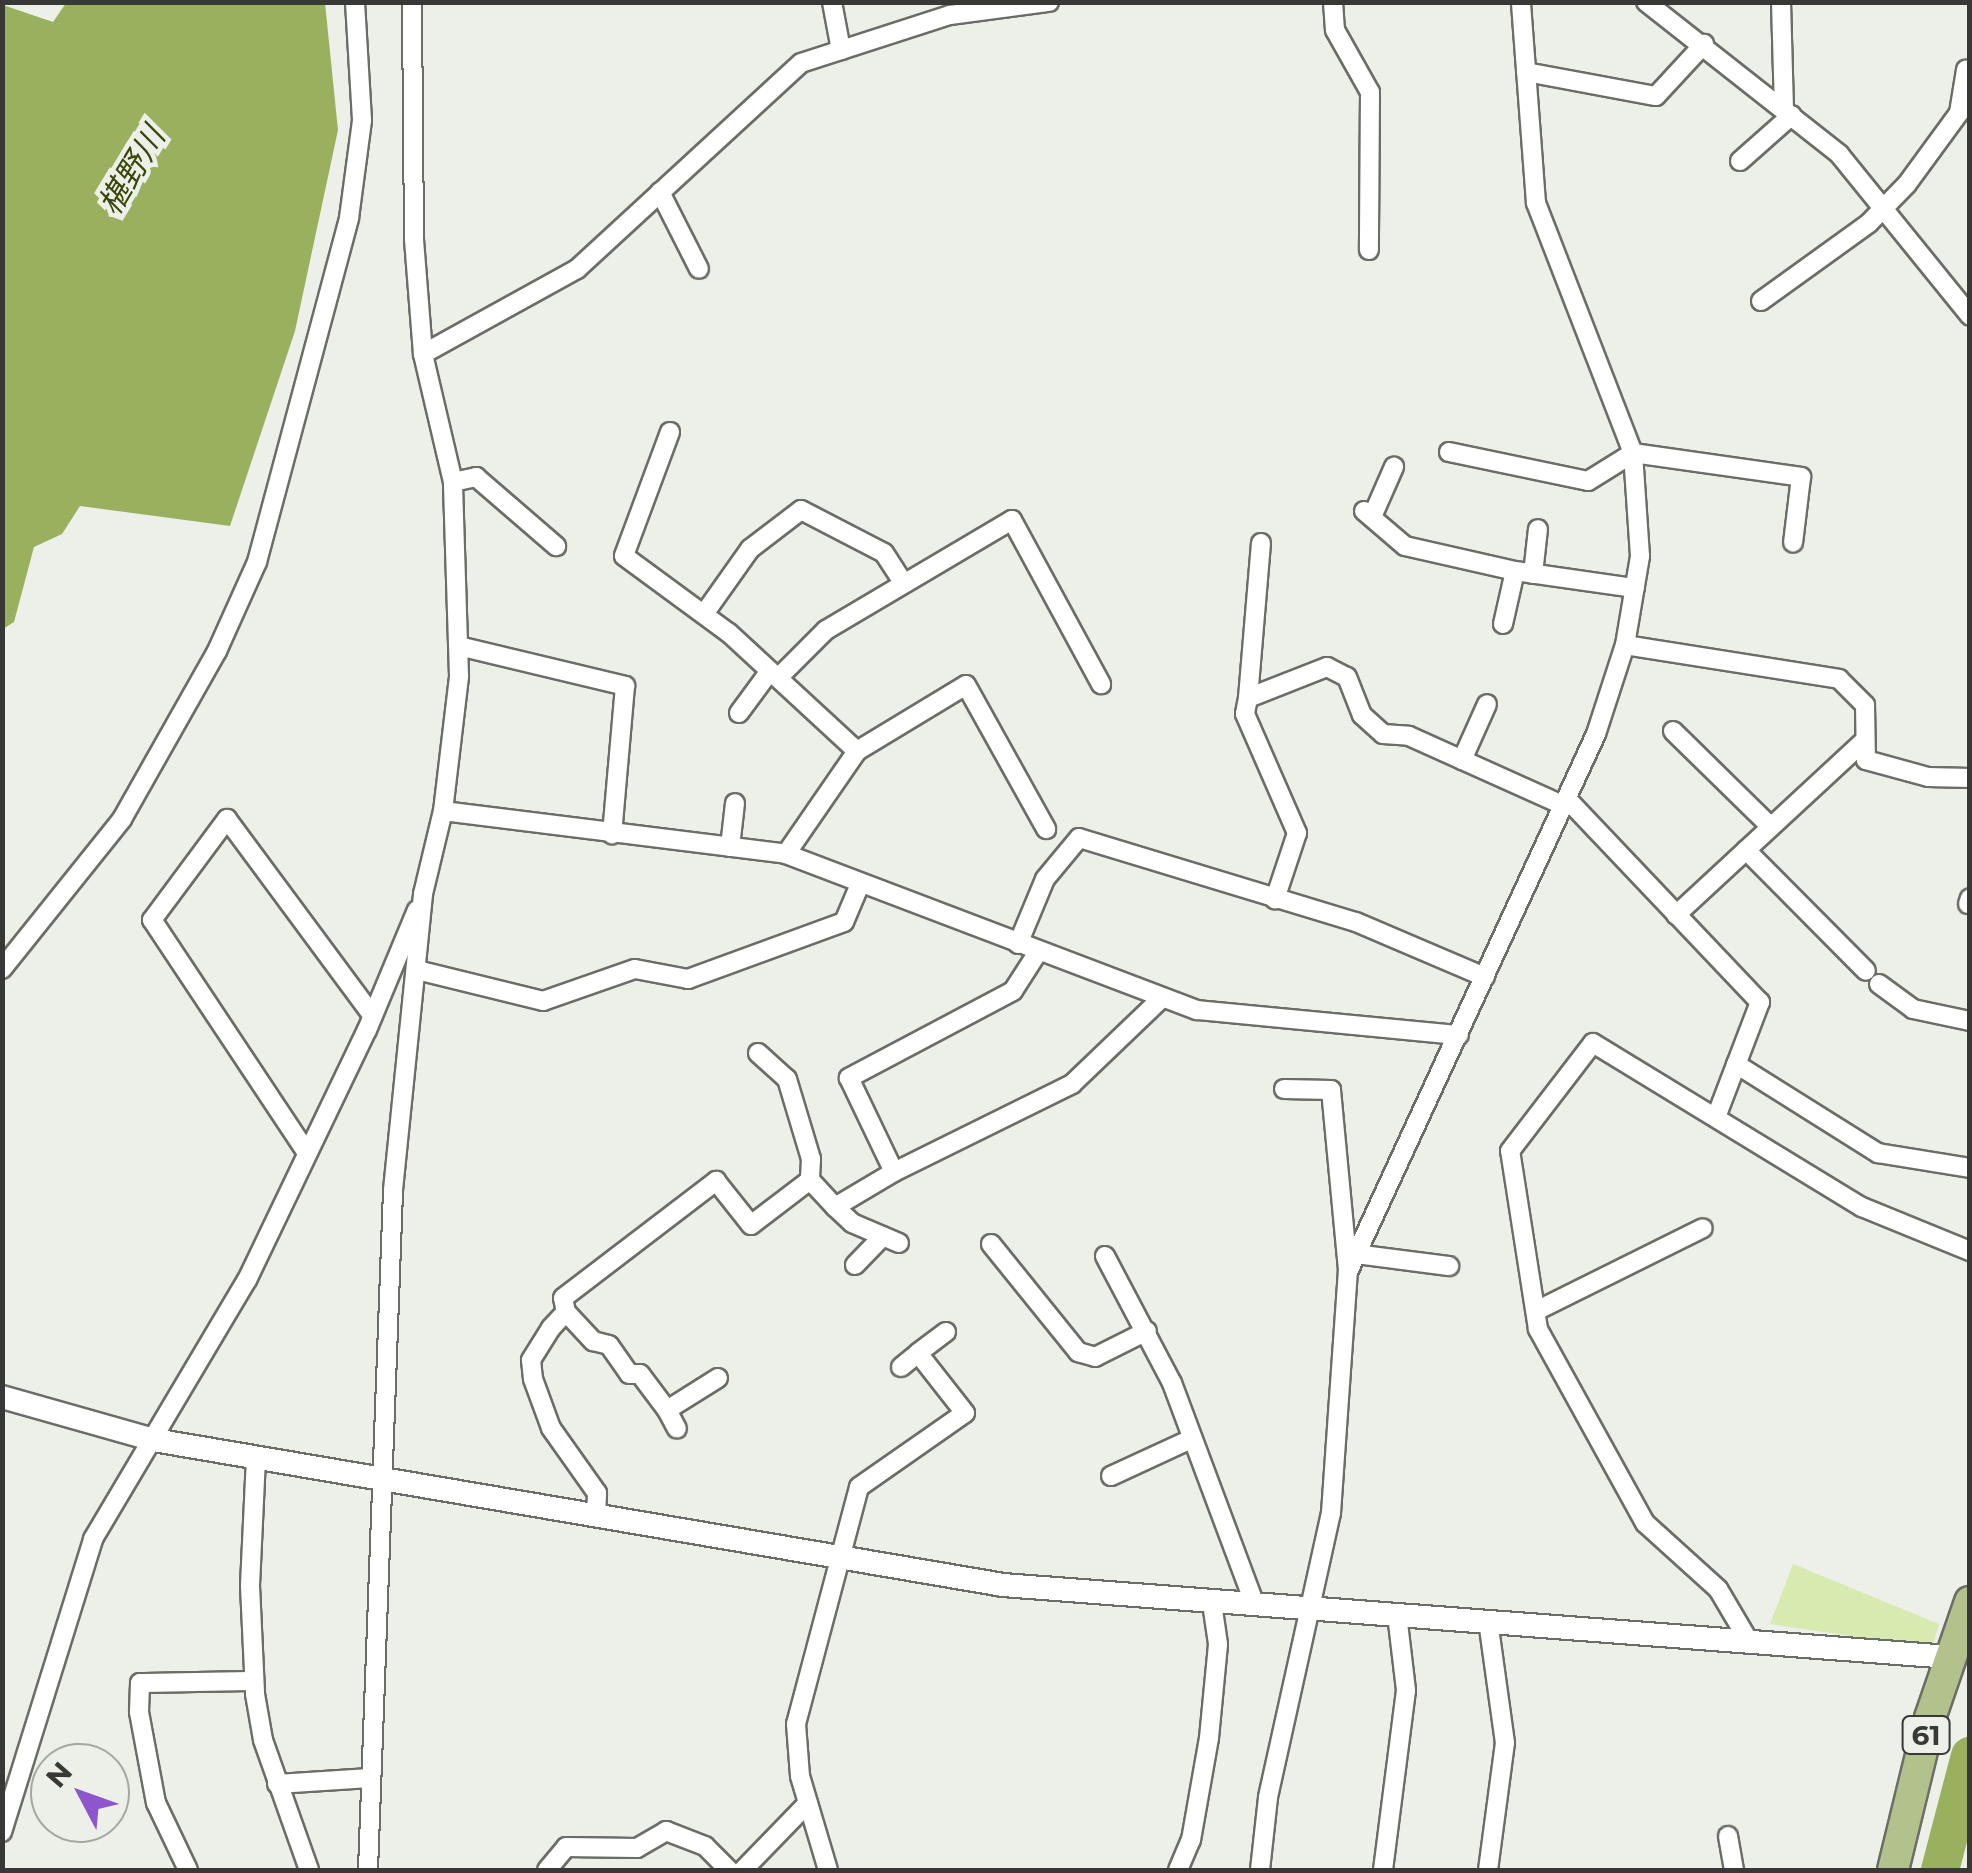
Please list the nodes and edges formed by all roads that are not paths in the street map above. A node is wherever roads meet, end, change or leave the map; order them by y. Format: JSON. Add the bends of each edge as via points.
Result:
{"nodes":[{"id":1,"x":356,"y":2,"type":"edge"},
{"id":2,"x":412,"y":2,"type":"edge"},
{"id":3,"x":832,"y":2,"type":"edge"},
{"id":4,"x":1049,"y":2,"type":"edge"},
{"id":5,"x":1333,"y":2,"type":"edge"},
{"id":6,"x":1520,"y":2,"type":"edge"},
{"id":7,"x":1646,"y":2,"type":"edge"},
{"id":8,"x":1782,"y":2,"type":"edge"},
{"id":9,"x":1704,"y":44,"type":"junction"},
{"id":10,"x":841,"y":50,"type":"junction"},
{"id":11,"x":1966,"y":70,"type":"dead end"},
{"id":12,"x":1526,"y":72,"type":"junction"},
{"id":13,"x":1788,"y":111,"type":"junction"},
{"id":14,"x":1740,"y":161,"type":"dead end"},
{"id":15,"x":660,"y":192,"type":"junction"},
{"id":16,"x":1885,"y":208,"type":"junction"},
{"id":17,"x":1368,"y":250,"type":"dead end"},
{"id":18,"x":699,"y":269,"type":"dead end"},
{"id":19,"x":1761,"y":301,"type":"dead end"},
{"id":20,"x":1970,"y":316,"type":"edge"},
{"id":21,"x":422,"y":354,"type":"junction"},
{"id":22,"x":670,"y":432,"type":"dead end"},
{"id":23,"x":1449,"y":452,"type":"dead end"},
{"id":24,"x":1633,"y":453,"type":"junction"},
{"id":25,"x":1394,"y":467,"type":"dead end"},
{"id":26,"x":452,"y":482,"type":"junction"},
{"id":27,"x":1538,"y":529,"type":"dead end"},
{"id":28,"x":1793,"y":542,"type":"dead end"},
{"id":29,"x":1260,"y":543,"type":"dead end"},
{"id":30,"x":556,"y":546,"type":"dead end"},
{"id":31,"x":1524,"y":572,"type":"junction"},
{"id":32,"x":903,"y":582,"type":"junction"},
{"id":33,"x":1635,"y":588,"type":"junction"},
{"id":34,"x":704,"y":614,"type":"junction"},
{"id":35,"x":1503,"y":624,"type":"dead end"},
{"id":36,"x":1625,"y":644,"type":"junction"},
{"id":37,"x":460,"y":646,"type":"junction"},
{"id":38,"x":774,"y":674,"type":"junction"},
{"id":39,"x":1101,"y":684,"type":"dead end"},
{"id":40,"x":1248,"y":698,"type":"junction"},
{"id":41,"x":1487,"y":704,"type":"dead end"},
{"id":42,"x":739,"y":714,"type":"dead end"},
{"id":43,"x":1672,"y":731,"type":"dead end"},
{"id":44,"x":1864,"y":741,"type":"junction"},
{"id":45,"x":857,"y":751,"type":"junction"},
{"id":46,"x":1462,"y":760,"type":"junction"},
{"id":47,"x":1970,"y":778,"type":"edge"},
{"id":48,"x":735,"y":803,"type":"dead end"},
{"id":49,"x":1566,"y":803,"type":"junction"},
{"id":50,"x":443,"y":811,"type":"junction"},
{"id":51,"x":1772,"y":826,"type":"junction"},
{"id":52,"x":1046,"y":829,"type":"dead end"},
{"id":53,"x":612,"y":834,"type":"junction"},
{"id":54,"x":730,"y":847,"type":"junction"},
{"id":55,"x":1746,"y":850,"type":"junction"},
{"id":56,"x":786,"y":854,"type":"junction"},
{"id":57,"x":859,"y":886,"type":"junction"},
{"id":58,"x":423,"y":894,"type":"junction"},
{"id":59,"x":1274,"y":899,"type":"junction"},
{"id":60,"x":1676,"y":914,"type":"junction"},
{"id":61,"x":1018,"y":944,"type":"junction"},
{"id":62,"x":1038,"y":952,"type":"junction"},
{"id":63,"x":2,"y":969,"type":"edge"},
{"id":64,"x":417,"y":970,"type":"junction"},
{"id":65,"x":1485,"y":977,"type":"junction"},
{"id":66,"x":1162,"y":998,"type":"junction"},
{"id":67,"x":373,"y":1016,"type":"junction"},
{"id":68,"x":1970,"y":1020,"type":"edge"},
{"id":69,"x":1459,"y":1035,"type":"junction"},
{"id":70,"x":758,"y":1053,"type":"dead end"},
{"id":71,"x":1736,"y":1064,"type":"junction"},
{"id":72,"x":1284,"y":1089,"type":"dead end"},
{"id":73,"x":1718,"y":1112,"type":"dead end"},
{"id":74,"x":307,"y":1153,"type":"junction"},
{"id":75,"x":1970,"y":1168,"type":"edge"},
{"id":76,"x":894,"y":1172,"type":"junction"},
{"id":77,"x":810,"y":1180,"type":"junction"},
{"id":78,"x":835,"y":1206,"type":"junction"},
{"id":79,"x":1703,"y":1228,"type":"dead end"},
{"id":80,"x":991,"y":1244,"type":"dead end"},
{"id":81,"x":1970,"y":1251,"type":"edge"},
{"id":82,"x":1105,"y":1256,"type":"dead end"},
{"id":83,"x":1352,"y":1263,"type":"junction"},
{"id":84,"x":855,"y":1265,"type":"dead end"},
{"id":85,"x":1449,"y":1266,"type":"dead end"},
{"id":86,"x":1536,"y":1311,"type":"junction"},
{"id":87,"x":566,"y":1312,"type":"junction"},
{"id":88,"x":1148,"y":1331,"type":"junction"},
{"id":89,"x":946,"y":1332,"type":"dead end"},
{"id":90,"x":918,"y":1352,"type":"junction"},
{"id":91,"x":901,"y":1367,"type":"dead end"},
{"id":92,"x":718,"y":1378,"type":"dead end"},
{"id":93,"x":2,"y":1397,"type":"edge"},
{"id":94,"x":667,"y":1410,"type":"junction"},
{"id":95,"x":677,"y":1429,"type":"dead end"},
{"id":96,"x":1191,"y":1439,"type":"junction"},
{"id":97,"x":154,"y":1440,"type":"junction"},
{"id":98,"x":256,"y":1458,"type":"junction"},
{"id":99,"x":1111,"y":1476,"type":"dead end"},
{"id":100,"x":386,"y":1481,"type":"junction"},
{"id":101,"x":596,"y":1514,"type":"junction"},
{"id":102,"x":844,"y":1558,"type":"junction"},
{"id":103,"x":1970,"y":1602,"type":"edge"},
{"id":104,"x":1212,"y":1603,"type":"junction"},
{"id":105,"x":1255,"y":1605,"type":"junction"},
{"id":106,"x":1312,"y":1608,"type":"junction"},
{"id":107,"x":1397,"y":1614,"type":"junction"},
{"id":108,"x":1488,"y":1621,"type":"junction"},
{"id":109,"x":1747,"y":1638,"type":"junction"},
{"id":110,"x":1960,"y":1657,"type":"edge"},
{"id":111,"x":254,"y":1681,"type":"junction"},
{"id":112,"x":370,"y":1778,"type":"junction"},
{"id":113,"x":277,"y":1784,"type":"junction"},
{"id":114,"x":808,"y":1803,"type":"junction"},
{"id":115,"x":2,"y":1832,"type":"edge"},
{"id":116,"x":1728,"y":1836,"type":"dead end"},
{"id":117,"x":188,"y":1870,"type":"edge"},
{"id":118,"x":309,"y":1870,"type":"edge"},
{"id":119,"x":368,"y":1870,"type":"edge"},
{"id":120,"x":547,"y":1870,"type":"edge"},
{"id":121,"x":729,"y":1870,"type":"edge"},
{"id":122,"x":743,"y":1870,"type":"edge"},
{"id":123,"x":828,"y":1870,"type":"edge"},
{"id":124,"x":1178,"y":1870,"type":"edge"},
{"id":125,"x":1260,"y":1870,"type":"edge"},
{"id":126,"x":1383,"y":1870,"type":"edge"},
{"id":127,"x":1488,"y":1870,"type":"edge"},
{"id":128,"x":1734,"y":1870,"type":"edge"},
{"id":129,"x":1893,"y":1870,"type":"edge"}],
"edges":[{"from":1,"to":63,"type":"street","via":[[362,120],[349,218],[257,562],[217,651],[122,819]]},
{"from":2,"to":21,"type":"street"},
{"from":3,"to":10,"type":"street"},
{"from":4,"to":10,"type":"street","via":[[950,15]]},
{"from":5,"to":17,"type":"street","via":[[1335,30],[1370,92]]},
{"from":6,"to":12,"type":"street"},
{"from":7,"to":9,"type":"street"},
{"from":8,"to":13,"type":"street"},
{"from":9,"to":12,"type":"street","via":[[1656,96]]},
{"from":9,"to":13,"type":"street"},
{"from":10,"to":15,"type":"street","via":[[801,63],[718,146]]},
{"from":11,"to":16,"type":"street","via":[[1960,113]]},
{"from":12,"to":24,"type":"street","via":[[1536,203]]},
{"from":13,"to":14,"type":"street"},
{"from":13,"to":16,"type":"street","via":[[1839,154]]},
{"from":15,"to":18,"type":"street"},
{"from":15,"to":21,"type":"street","via":[[577,269]]},
{"from":16,"to":19,"type":"street"},
{"from":16,"to":20,"type":"street"},
{"from":21,"to":26,"type":"street"},
{"from":22,"to":34,"type":"street","via":[[624,556]]},
{"from":23,"to":24,"type":"street","via":[[1588,480]]},
{"from":24,"to":28,"type":"street","via":[[1801,477]]},
{"from":24,"to":33,"type":"street","via":[[1640,556]]},
{"from":25,"to":31,"type":"street","via":[[1368,514],[1405,546]]},
{"from":26,"to":30,"type":"street","via":[[476,477]]},
{"from":26,"to":37,"type":"street"},
{"from":27,"to":31,"type":"street"},
{"from":29,"to":40,"type":"street"},
{"from":31,"to":33,"type":"street"},
{"from":31,"to":35,"type":"street"},
{"from":32,"to":34,"type":"street","via":[[884,554],[801,510],[750,549]]},
{"from":32,"to":38,"type":"street","via":[[826,630]]},
{"from":32,"to":39,"type":"street","via":[[1012,520]]},
{"from":33,"to":36,"type":"street"},
{"from":34,"to":38,"type":"street"},
{"from":36,"to":44,"type":"street","via":[[1839,679],[1865,704]]},
{"from":36,"to":49,"type":"street"},
{"from":37,"to":50,"type":"street"},
{"from":37,"to":53,"type":"street","via":[[625,686]]},
{"from":38,"to":42,"type":"street"},
{"from":38,"to":45,"type":"street"},
{"from":40,"to":46,"type":"street","via":[[1327,666],[1347,677],[1362,715],[1383,734],[1409,736]]},
{"from":40,"to":59,"type":"street","via":[[1245,714],[1297,833]]},
{"from":41,"to":46,"type":"street"},
{"from":43,"to":51,"type":"street"},
{"from":44,"to":47,"type":"street","via":[[1866,760],[1928,776]]},
{"from":44,"to":51,"type":"street"},
{"from":45,"to":52,"type":"street","via":[[974,681]]},
{"from":45,"to":56,"type":"street"},
{"from":46,"to":49,"type":"street"},
{"from":48,"to":54,"type":"street"},
{"from":49,"to":60,"type":"street"},
{"from":49,"to":65,"type":"street"},
{"from":50,"to":53,"type":"street"},
{"from":50,"to":58,"type":"street"},
{"from":51,"to":55,"type":"street"},
{"from":53,"to":54,"type":"street"},
{"from":54,"to":56,"type":"street"},
{"from":55,"to":60,"type":"street"},
{"from":55,"to":68,"type":"street","via":[[1872,977],[1913,1009]]},
{"from":56,"to":57,"type":"street"},
{"from":57,"to":61,"type":"street"},
{"from":57,"to":64,"type":"street","via":[[844,922],[688,980],[635,970],[543,1002]]},
{"from":58,"to":64,"type":"street"},
{"from":58,"to":67,"type":"street"},
{"from":59,"to":61,"type":"street","via":[[1079,838],[1046,879]]},
{"from":59,"to":65,"type":"street","via":[[1356,922]]},
{"from":60,"to":71,"type":"street","via":[[1760,1002]]},
{"from":61,"to":62,"type":"street"},
{"from":62,"to":66,"type":"street"},
{"from":62,"to":76,"type":"street","via":[[1012,991],[849,1078]]},
{"from":64,"to":100,"type":"street","via":[[390,1244]]},
{"from":65,"to":69,"type":"street"},
{"from":66,"to":69,"type":"street","via":[[1197,1010]]},
{"from":66,"to":76,"type":"street","via":[[1072,1084]]},
{"from":67,"to":74,"type":"street"},
{"from":67,"to":74,"type":"street","via":[[226,820],[152,920]]},
{"from":69,"to":83,"type":"street"},
{"from":70,"to":77,"type":"street","via":[[787,1079],[811,1159]]},
{"from":71,"to":73,"type":"street"},
{"from":71,"to":75,"type":"street","via":[[1878,1152]]},
{"from":72,"to":83,"type":"street","via":[[1331,1090]]},
{"from":74,"to":97,"type":"street","via":[[247,1280]]},
{"from":76,"to":78,"type":"street"},
{"from":77,"to":78,"type":"street"},
{"from":77,"to":87,"type":"street","via":[[751,1225],[716,1181],[563,1298]]},
{"from":78,"to":84,"type":"street","via":[[891,1240]]},
{"from":79,"to":86,"type":"street"},
{"from":80,"to":88,"type":"street","via":[[1078,1352],[1095,1357]]},
{"from":81,"to":86,"type":"street","via":[[1862,1207],[1592,1042],[1510,1151]]},
{"from":82,"to":88,"type":"street"},
{"from":83,"to":85,"type":"street"},
{"from":83,"to":106,"type":"street","via":[[1342,1423]]},
{"from":86,"to":109,"type":"street","via":[[1538,1329],[1646,1523],[1718,1589]]},
{"from":87,"to":94,"type":"street","via":[[593,1340],[610,1345],[629,1374],[640,1374]]},
{"from":87,"to":101,"type":"street","via":[[538,1346],[533,1379],[551,1428],[597,1492]]},
{"from":88,"to":96,"type":"street"},
{"from":89,"to":90,"type":"street"},
{"from":90,"to":91,"type":"street"},
{"from":90,"to":102,"type":"street","via":[[965,1413],[859,1487]]},
{"from":92,"to":94,"type":"street"},
{"from":93,"to":97,"type":"street"},
{"from":94,"to":95,"type":"street"},
{"from":96,"to":99,"type":"street"},
{"from":96,"to":105,"type":"street"},
{"from":97,"to":98,"type":"street"},
{"from":97,"to":115,"type":"street","via":[[94,1540]]},
{"from":98,"to":100,"type":"street"},
{"from":98,"to":111,"type":"street"},
{"from":100,"to":101,"type":"street"},
{"from":100,"to":112,"type":"street"},
{"from":101,"to":102,"type":"street"},
{"from":102,"to":104,"type":"street","via":[[1080,1595]]},
{"from":102,"to":114,"type":"street","via":[[796,1724],[794,1750]]},
{"from":103,"to":110,"type":"main road","number":"61"},
{"from":104,"to":105,"type":"street"},
{"from":104,"to":124,"type":"street","via":[[1218,1644],[1209,1738],[1191,1840]]},
{"from":105,"to":106,"type":"street"},
{"from":106,"to":107,"type":"street"},
{"from":106,"to":125,"type":"street","via":[[1268,1797]]},
{"from":107,"to":108,"type":"street"},
{"from":107,"to":126,"type":"street","via":[[1406,1690]]},
{"from":108,"to":109,"type":"street"},
{"from":108,"to":127,"type":"street","via":[[1505,1743]]},
{"from":109,"to":110,"type":"street"},
{"from":110,"to":129,"type":"main road","number":"61"},
{"from":111,"to":113,"type":"street"},
{"from":111,"to":117,"type":"street","via":[[140,1683],[156,1803]]},
{"from":112,"to":113,"type":"street"},
{"from":112,"to":119,"type":"street"},
{"from":113,"to":118,"type":"street"},
{"from":114,"to":122,"type":"street"},
{"from":114,"to":123,"type":"street"},
{"from":116,"to":128,"type":"street"},
{"from":120,"to":121,"type":"street","via":[[566,1847],[637,1848],[666,1831],[705,1846]]}]}
